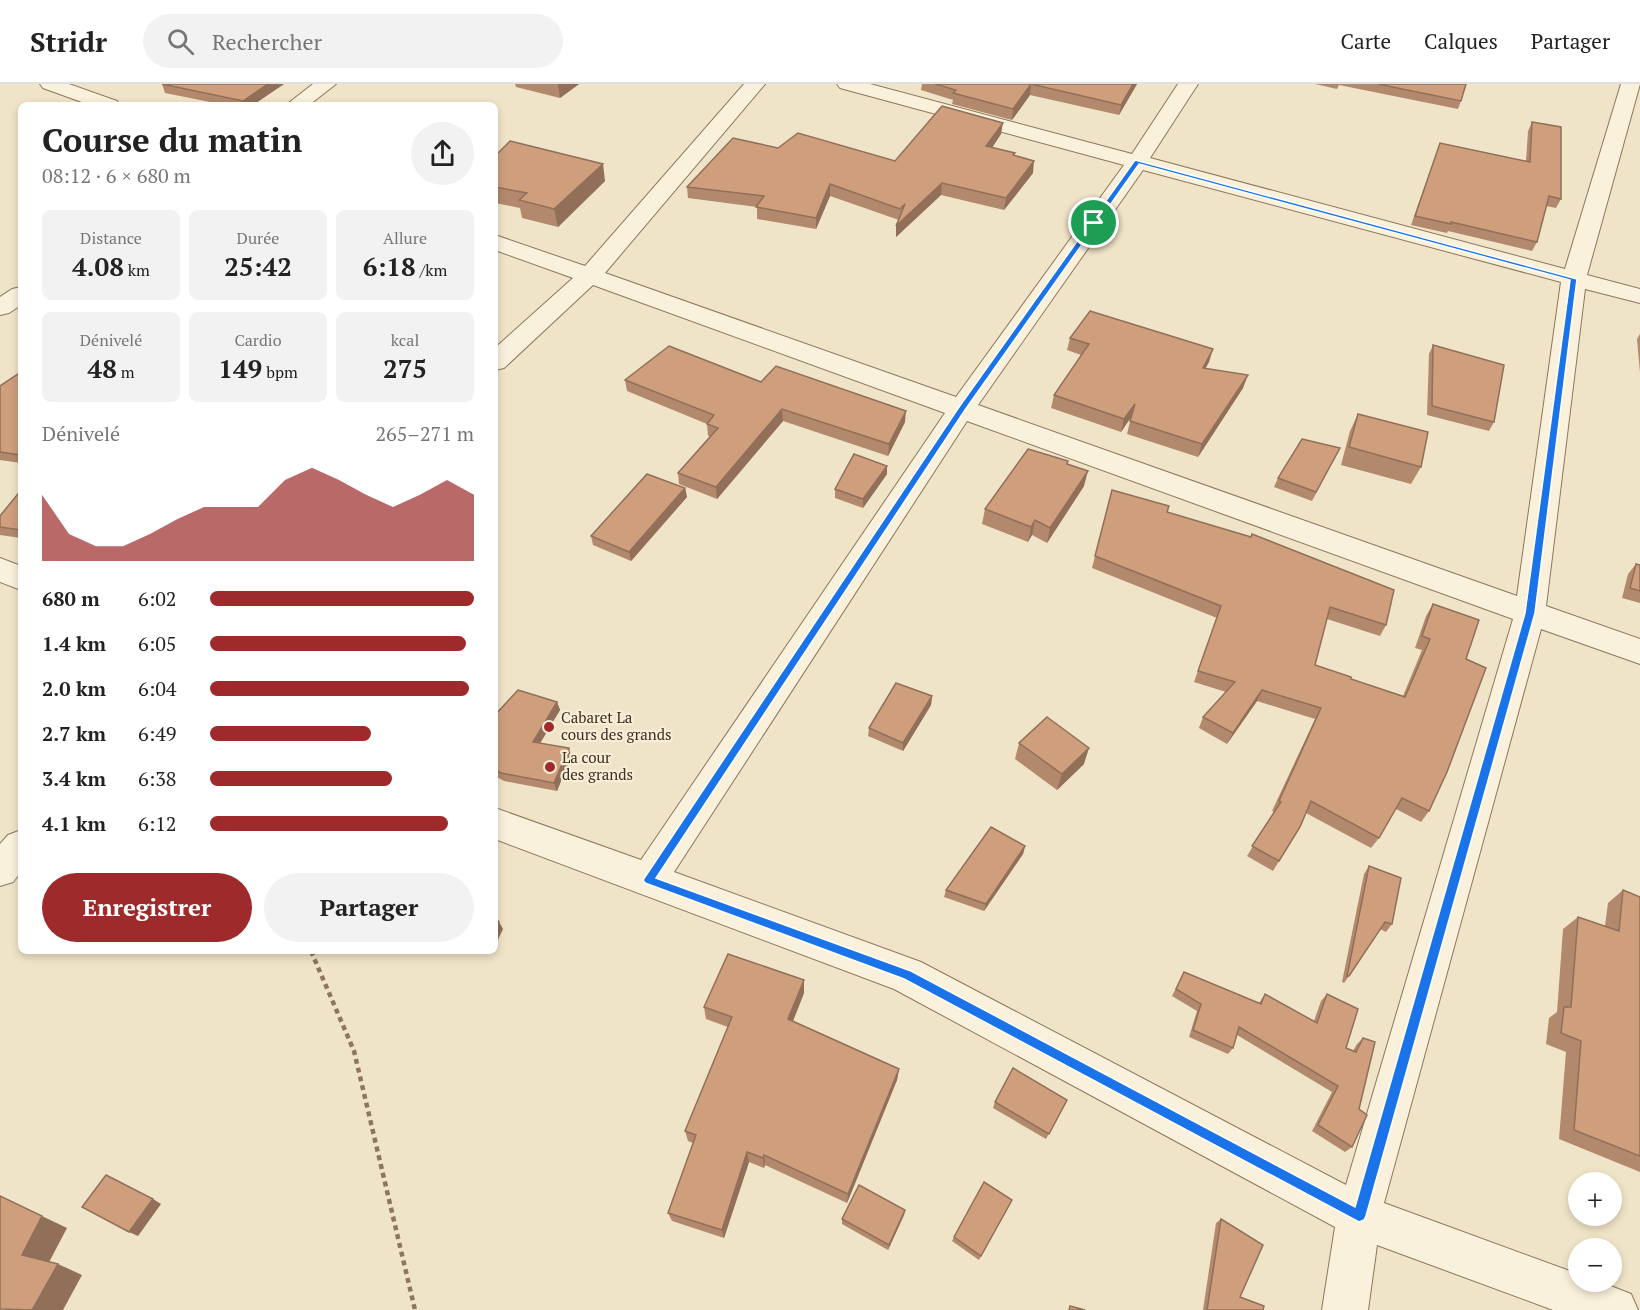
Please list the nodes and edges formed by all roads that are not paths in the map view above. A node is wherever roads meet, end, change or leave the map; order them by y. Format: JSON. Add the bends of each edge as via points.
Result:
{"nodes":[{"id":1,"x":50,"y":84,"type":"edge"},
{"id":2,"x":326,"y":84,"type":"edge"},
{"id":3,"x":755,"y":84,"type":"edge"},
{"id":4,"x":847,"y":84,"type":"edge"},
{"id":5,"x":1188,"y":84,"type":"edge"},
{"id":6,"x":1630,"y":84,"type":"edge"},
{"id":7,"x":1640,"y":86,"type":"edge"},
{"id":8,"x":101,"y":102,"type":"edge"},
{"id":9,"x":300,"y":102,"type":"edge"},
{"id":10,"x":1137,"y":162,"type":"junction"},
{"id":11,"x":498,"y":243,"type":"edge"},
{"id":12,"x":589,"y":276,"type":"junction"},
{"id":13,"x":1574,"y":279,"type":"junction"},
{"id":14,"x":18,"y":296,"type":"edge"},
{"id":15,"x":1640,"y":296,"type":"edge"},
{"id":16,"x":0,"y":308,"type":"edge"},
{"id":17,"x":498,"y":359,"type":"edge"},
{"id":18,"x":962,"y":408,"type":"junction"},
{"id":19,"x":0,"y":569,"type":"edge"},
{"id":20,"x":18,"y":578,"type":"edge"},
{"id":21,"x":1530,"y":613,"type":"junction"},
{"id":22,"x":1640,"y":652,"type":"edge"},
{"id":23,"x":498,"y":824,"type":"edge"},
{"id":24,"x":18,"y":849,"type":"edge"},
{"id":25,"x":0,"y":870,"type":"edge"},
{"id":26,"x":648,"y":880,"type":"junction"},
{"id":27,"x":1359,"y":1216,"type":"junction"},
{"id":28,"x":1344,"y":1310,"type":"edge"},
{"id":29,"x":1615,"y":1310,"type":"edge"}],
"edges":[{"from":1,"to":8,"type":"street"},
{"from":2,"to":9,"type":"street"},
{"from":3,"to":12,"type":"street"},
{"from":4,"to":10,"type":"street"},
{"from":5,"to":10,"type":"street"},
{"from":6,"to":7,"type":"street"},
{"from":6,"to":13,"type":"street"},
{"from":10,"to":13,"type":"street"},
{"from":10,"to":18,"type":"street"},
{"from":11,"to":12,"type":"street"},
{"from":12,"to":17,"type":"street"},
{"from":12,"to":18,"type":"street"},
{"from":13,"to":15,"type":"street"},
{"from":13,"to":21,"type":"street"},
{"from":14,"to":16,"type":"street"},
{"from":18,"to":21,"type":"street"},
{"from":18,"to":26,"type":"street"},
{"from":19,"to":20,"type":"street"},
{"from":21,"to":22,"type":"street"},
{"from":21,"to":27,"type":"street"},
{"from":23,"to":26,"type":"street"},
{"from":24,"to":25,"type":"street"},
{"from":26,"to":27,"type":"street","via":[[907,975]]},
{"from":27,"to":28,"type":"street"},
{"from":27,"to":29,"type":"street"}]}
